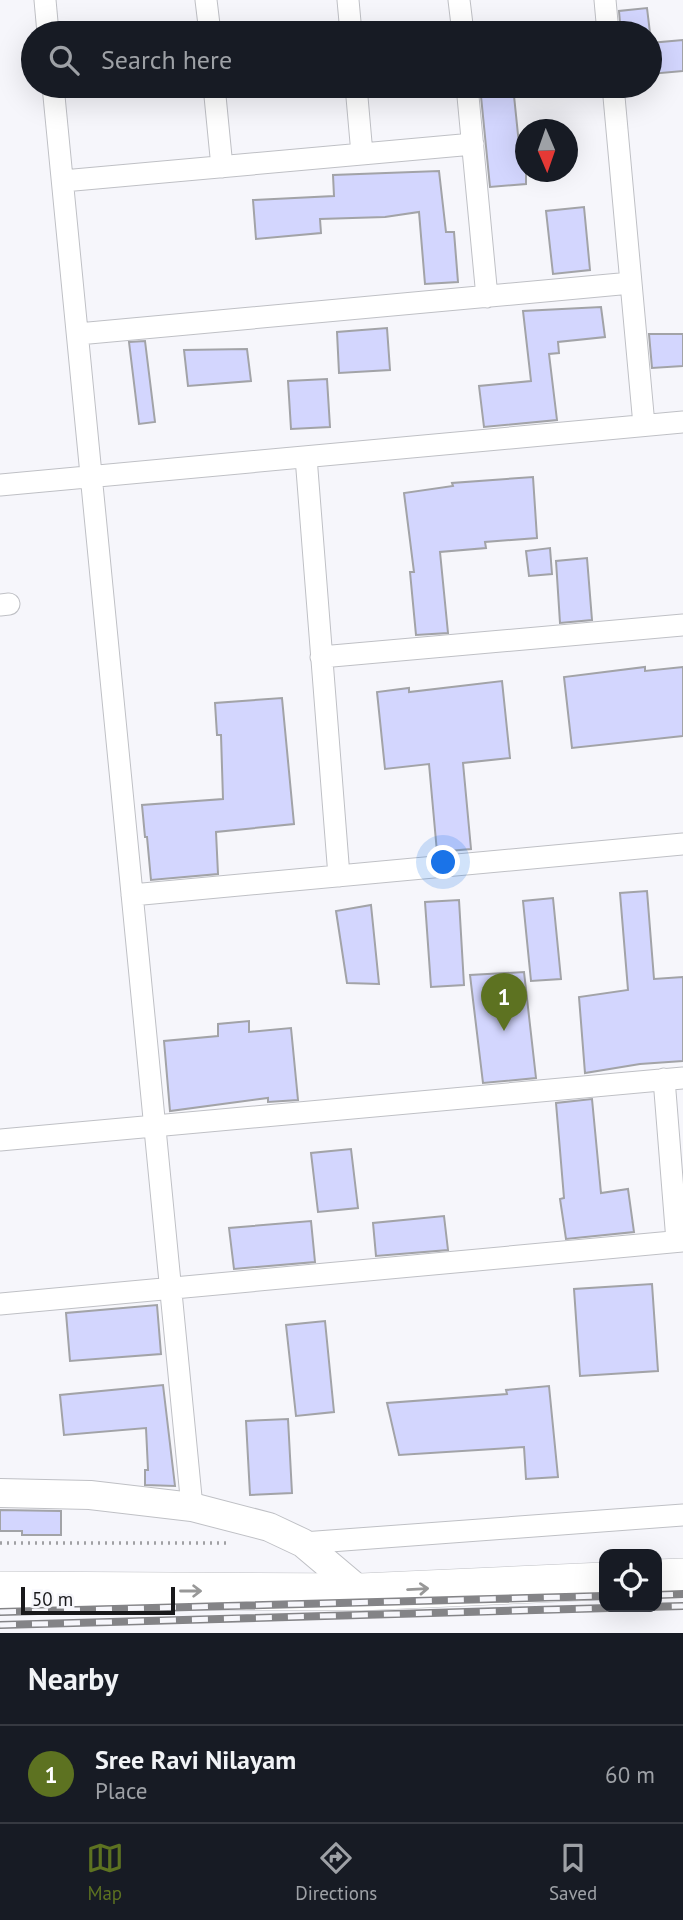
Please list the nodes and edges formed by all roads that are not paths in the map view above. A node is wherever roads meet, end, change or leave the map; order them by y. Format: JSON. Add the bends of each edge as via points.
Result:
{"nodes":[{"id":1,"x":45,"y":0,"type":"edge"},
{"id":2,"x":206,"y":0,"type":"edge"},
{"id":3,"x":348,"y":0,"type":"edge"},
{"id":4,"x":460,"y":0,"type":"edge"},
{"id":5,"x":605,"y":0,"type":"edge"},
{"id":6,"x":47,"y":21,"type":"edge"},
{"id":7,"x":208,"y":21,"type":"edge"},
{"id":8,"x":350,"y":21,"type":"edge"},
{"id":9,"x":462,"y":21,"type":"edge"},
{"id":10,"x":607,"y":21,"type":"edge"},
{"id":11,"x":54,"y":98,"type":"edge"},
{"id":12,"x":215,"y":98,"type":"edge"},
{"id":13,"x":357,"y":98,"type":"edge"},
{"id":14,"x":468,"y":98,"type":"edge"},
{"id":15,"x":614,"y":98,"type":"edge"},
{"id":16,"x":473,"y":144,"type":"junction"},
{"id":17,"x":362,"y":154,"type":"junction"},
{"id":18,"x":222,"y":167,"type":"junction"},
{"id":19,"x":63,"y":181,"type":"junction"},
{"id":20,"x":631,"y":283,"type":"junction"},
{"id":21,"x":487,"y":297,"type":"junction"},
{"id":22,"x":78,"y":334,"type":"junction"},
{"id":23,"x":683,"y":422,"type":"edge"},
{"id":24,"x":645,"y":425,"type":"junction"},
{"id":25,"x":306,"y":457,"type":"junction"},
{"id":26,"x":92,"y":477,"type":"junction"},
{"id":27,"x":0,"y":485,"type":"edge"},
{"id":28,"x":683,"y":625,"type":"edge"},
{"id":29,"x":321,"y":657,"type":"junction"},
{"id":30,"x":683,"y":844,"type":"edge"},
{"id":31,"x":339,"y":876,"type":"junction"},
{"id":32,"x":132,"y":895,"type":"junction"},
{"id":33,"x":673,"y":1079,"type":"edge"},
{"id":34,"x":155,"y":1126,"type":"junction"},
{"id":35,"x":0,"y":1140,"type":"edge"},
{"id":36,"x":680,"y":1241,"type":"edge"},
{"id":37,"x":171,"y":1290,"type":"junction"},
{"id":38,"x":0,"y":1304,"type":"edge"},
{"id":39,"x":0,"y":1493,"type":"edge"},
{"id":40,"x":192,"y":1507,"type":"junction"},
{"id":41,"x":683,"y":1515,"type":"edge"},
{"id":42,"x":303,"y":1543,"type":"junction"},
{"id":43,"x":683,"y":1577,"type":"edge"},
{"id":44,"x":662,"y":1578,"type":"edge"},
{"id":45,"x":599,"y":1581,"type":"edge"},
{"id":46,"x":5,"y":1588,"type":"edge"},
{"id":47,"x":361,"y":1592,"type":"junction"}],
"edges":[{"from":1,"to":6,"type":"street"},
{"from":2,"to":7,"type":"street"},
{"from":3,"to":8,"type":"street"},
{"from":4,"to":9,"type":"street"},
{"from":5,"to":10,"type":"street"},
{"from":11,"to":19,"type":"street"},
{"from":12,"to":18,"type":"street"},
{"from":13,"to":17,"type":"street"},
{"from":14,"to":16,"type":"street"},
{"from":15,"to":20,"type":"street"},
{"from":16,"to":17,"type":"street"},
{"from":16,"to":21,"type":"street"},
{"from":17,"to":18,"type":"street"},
{"from":18,"to":19,"type":"street"},
{"from":19,"to":22,"type":"street"},
{"from":20,"to":21,"type":"street"},
{"from":20,"to":24,"type":"street"},
{"from":21,"to":22,"type":"street"},
{"from":22,"to":26,"type":"street"},
{"from":23,"to":24,"type":"street"},
{"from":24,"to":25,"type":"street"},
{"from":25,"to":26,"type":"street"},
{"from":25,"to":29,"type":"street"},
{"from":26,"to":27,"type":"street"},
{"from":26,"to":32,"type":"street"},
{"from":28,"to":29,"type":"street"},
{"from":29,"to":31,"type":"street"},
{"from":30,"to":31,"type":"street"},
{"from":31,"to":32,"type":"street"},
{"from":32,"to":34,"type":"street"},
{"from":33,"to":34,"type":"street"},
{"from":33,"to":36,"type":"street"},
{"from":34,"to":35,"type":"street"},
{"from":34,"to":37,"type":"street"},
{"from":36,"to":37,"type":"street"},
{"from":37,"to":38,"type":"street"},
{"from":37,"to":40,"type":"street"},
{"from":39,"to":40,"type":"street","via":[[90,1495]]},
{"from":40,"to":42,"type":"street","via":[[268,1527]]},
{"from":41,"to":42,"type":"street"},
{"from":42,"to":47,"type":"street"},
{"from":43,"to":44,"type":"highway"},
{"from":47,"to":45,"type":"highway","one_way":true},
{"from":46,"to":47,"type":"highway","one_way":true}]}
